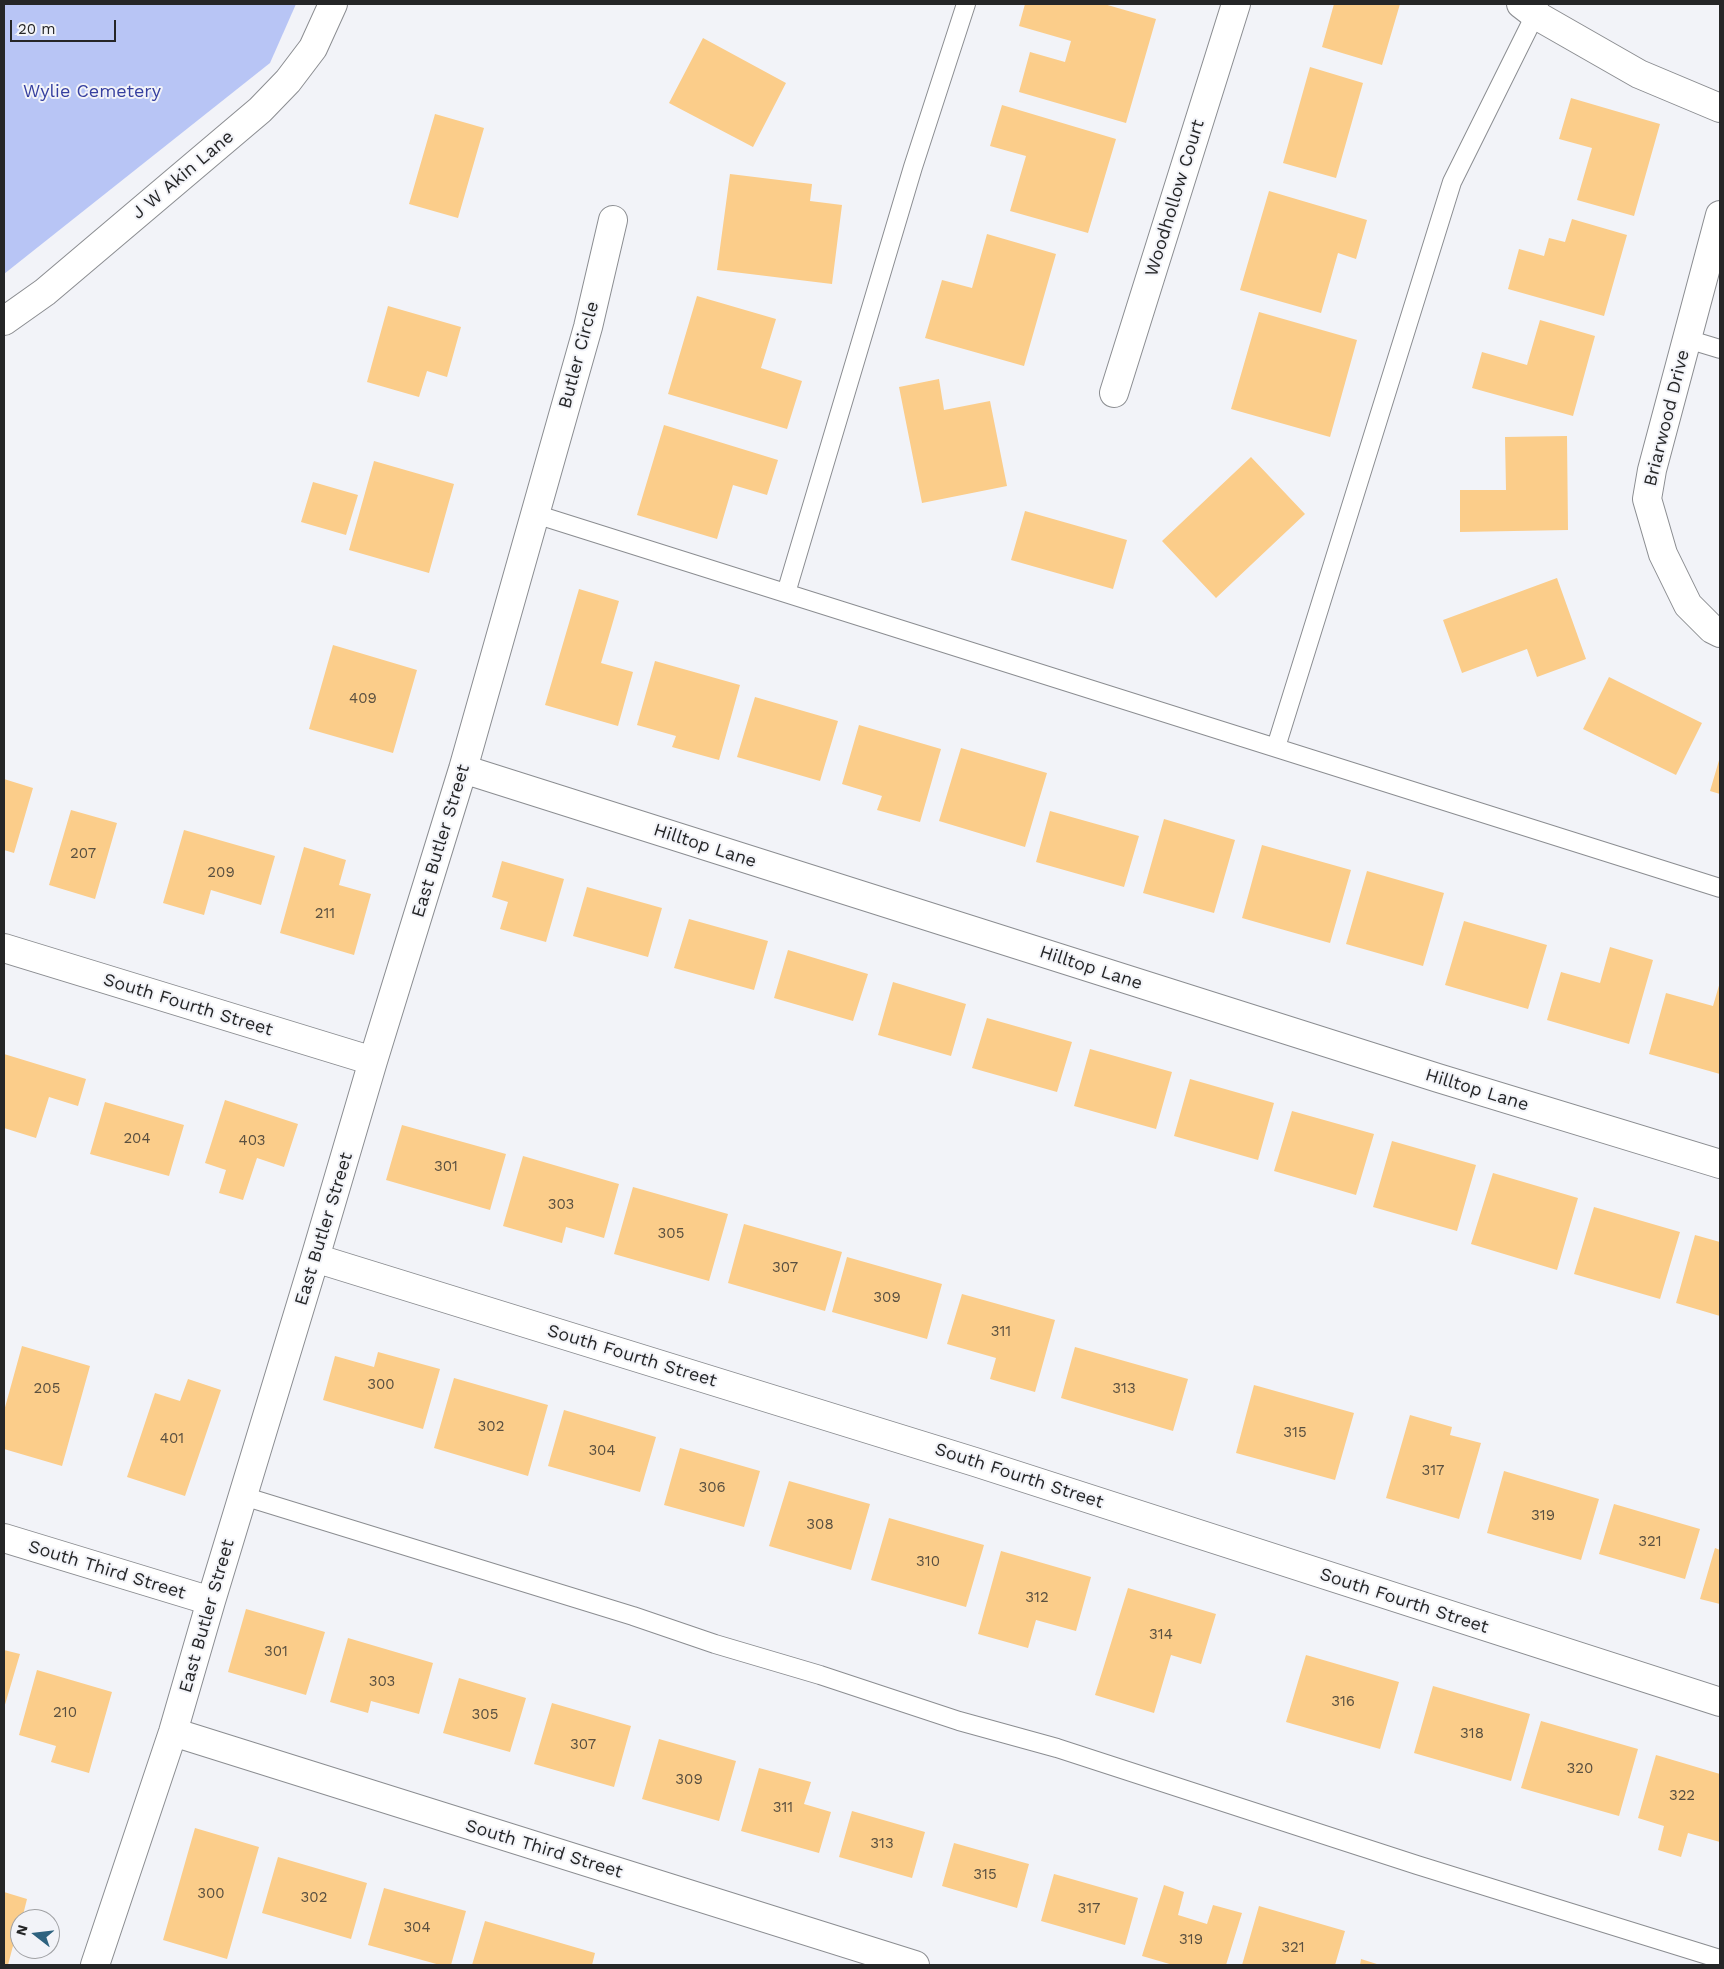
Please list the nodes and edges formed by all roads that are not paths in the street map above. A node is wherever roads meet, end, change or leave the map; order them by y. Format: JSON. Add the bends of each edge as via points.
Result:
{"nodes":[{"id":1,"x":333,"y":4,"type":"edge"},
{"id":2,"x":966,"y":4,"type":"edge"},
{"id":3,"x":1236,"y":4,"type":"edge"},
{"id":4,"x":1532,"y":7,"type":"edge"},
{"id":5,"x":1720,"y":108,"type":"edge"},
{"id":6,"x":1720,"y":215,"type":"edge"},
{"id":7,"x":613,"y":220,"type":"dead end"},
{"id":8,"x":4,"y":321,"type":"edge"},
{"id":9,"x":1687,"y":339,"type":"junction"},
{"id":10,"x":1720,"y":350,"type":"edge"},
{"id":11,"x":1114,"y":393,"type":"dead end"},
{"id":12,"x":538,"y":502,"type":"junction"},
{"id":13,"x":786,"y":593,"type":"junction"},
{"id":14,"x":1720,"y":633,"type":"edge"},
{"id":15,"x":1276,"y":747,"type":"junction"},
{"id":16,"x":463,"y":769,"type":"junction"},
{"id":17,"x":1720,"y":888,"type":"edge"},
{"id":18,"x":4,"y":948,"type":"edge"},
{"id":19,"x":373,"y":1061,"type":"junction"},
{"id":20,"x":1720,"y":1164,"type":"edge"},
{"id":21,"x":315,"y":1258,"type":"junction"},
{"id":22,"x":242,"y":1496,"type":"junction"},
{"id":23,"x":4,"y":1538,"type":"edge"},
{"id":24,"x":210,"y":1602,"type":"junction"},
{"id":25,"x":1720,"y":1702,"type":"edge"},
{"id":26,"x":173,"y":1732,"type":"junction"},
{"id":27,"x":1720,"y":1959,"type":"edge"},
{"id":28,"x":96,"y":1965,"type":"edge"},
{"id":29,"x":915,"y":1965,"type":"edge"}],
"edges":[{"from":1,"to":8,"type":"street","name":"J W Akin Lane","via":[[313,48],[260,110],[45,292]]},
{"from":2,"to":13,"type":"lane","via":[[913,167]]},
{"from":3,"to":11,"type":"street","name":"Woodhollow Court"},
{"from":4,"to":5,"type":"street","via":[[1639,74]]},
{"from":4,"to":15,"type":"lane","via":[[1452,182]]},
{"from":6,"to":9,"type":"street","name":"Briarwood Drive"},
{"from":7,"to":12,"type":"street","name":"Butler Circle","via":[[588,327]]},
{"from":9,"to":10,"type":"lane"},
{"from":9,"to":14,"type":"street","name":"Briarwood Drive","via":[[1647,499],[1662,554],[1688,605]]},
{"from":12,"to":13,"type":"lane"},
{"from":12,"to":16,"type":"street","name":"East Butler Street"},
{"from":13,"to":15,"type":"lane"},
{"from":15,"to":17,"type":"lane"},
{"from":16,"to":19,"type":"street","name":"East Butler Street"},
{"from":16,"to":20,"type":"street","name":"Hilltop Lane"},
{"from":18,"to":19,"type":"street","name":"South Fourth Street"},
{"from":19,"to":21,"type":"street","name":"East Butler Street"},
{"from":21,"to":22,"type":"street","name":"East Butler Street"},
{"from":21,"to":25,"type":"street","name":"South Fourth Street","via":[[975,1462]]},
{"from":22,"to":24,"type":"street","name":"East Butler Street"},
{"from":22,"to":27,"type":"lane","via":[[1057,1748]]},
{"from":23,"to":24,"type":"street","name":"South Third Street"},
{"from":24,"to":26,"type":"street","name":"East Butler Street"},
{"from":26,"to":28,"type":"street","name":"East Butler Street"},
{"from":26,"to":29,"type":"street","name":"South Third Street"}]}
